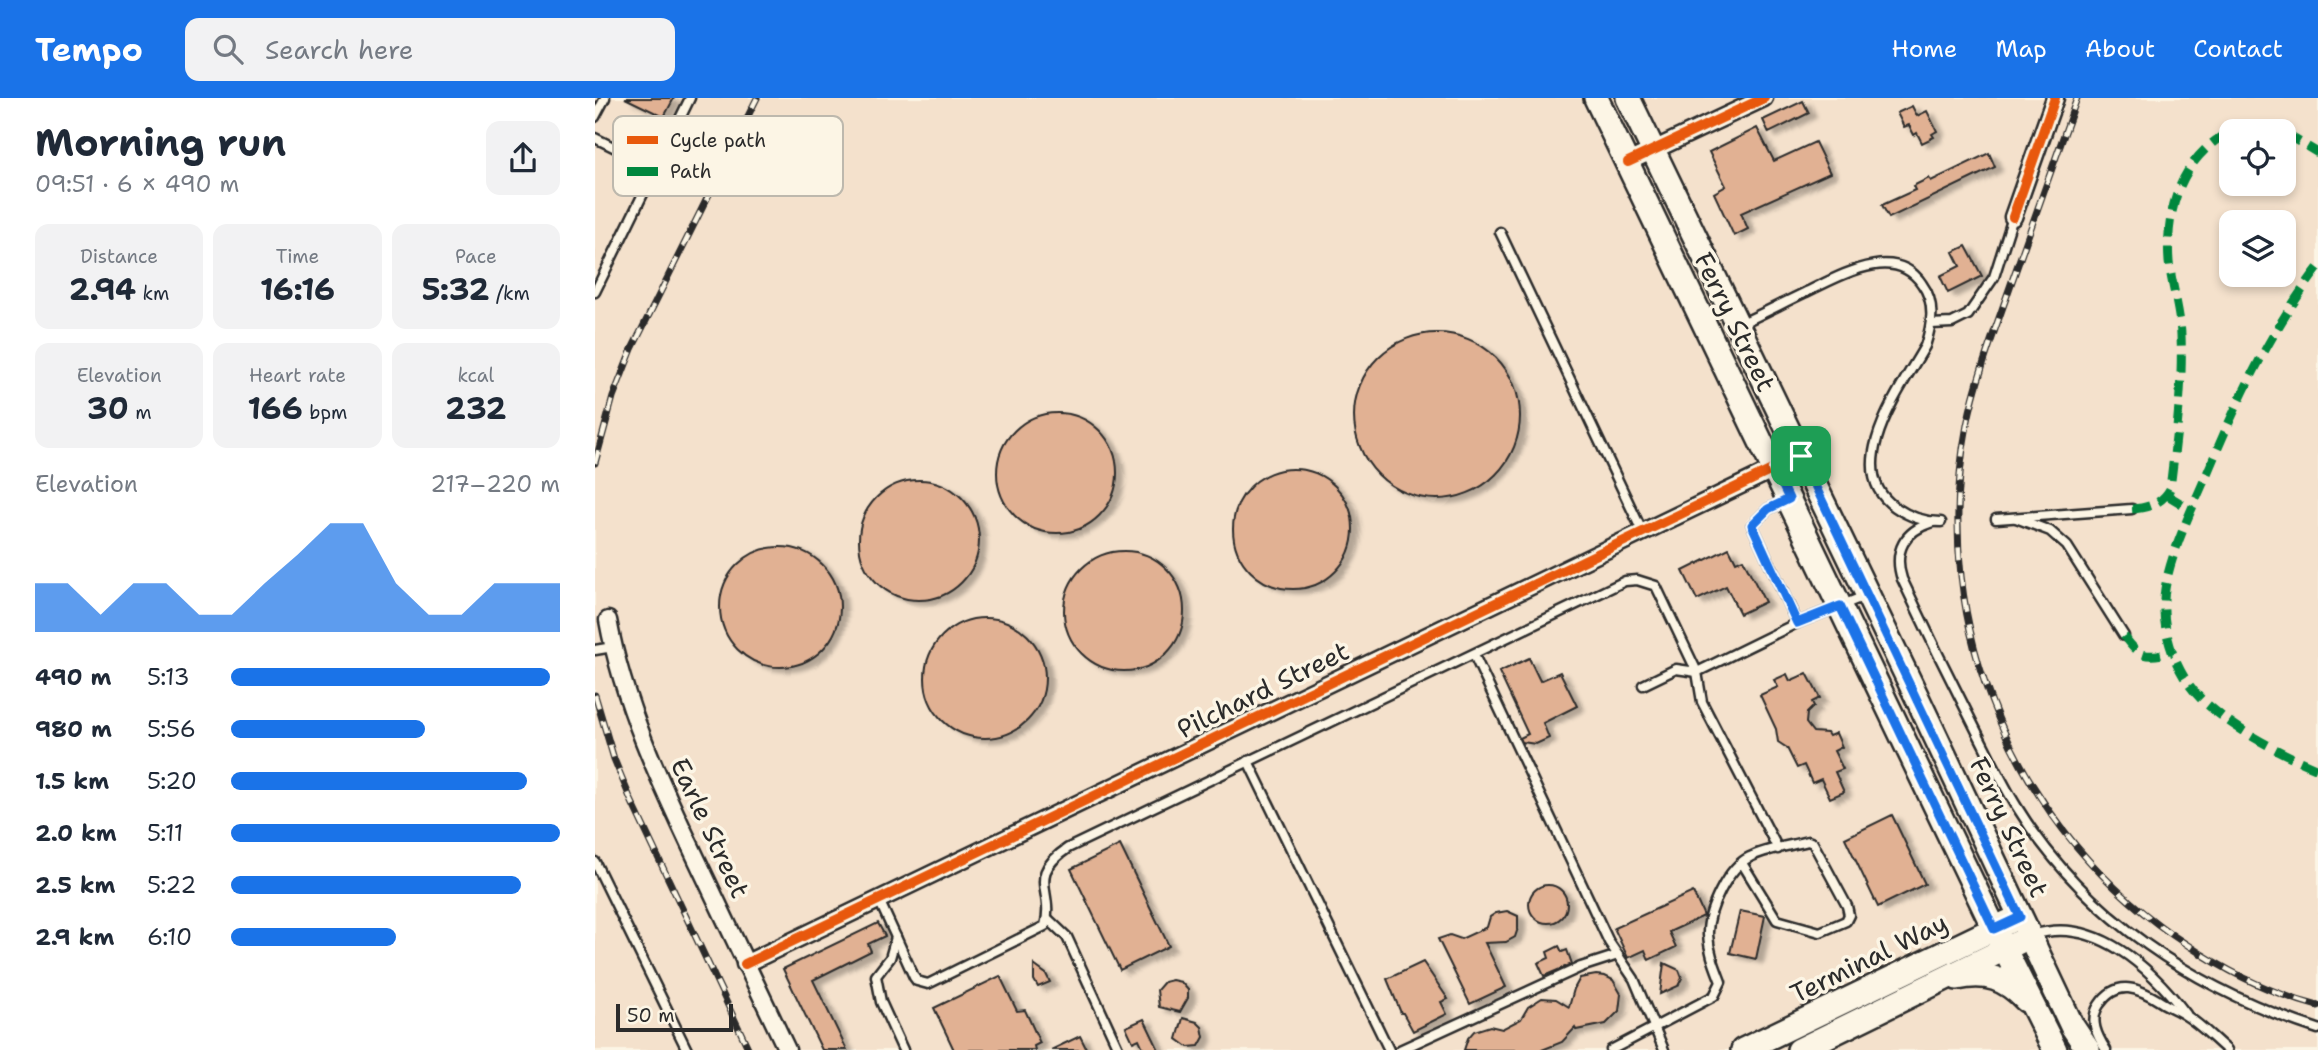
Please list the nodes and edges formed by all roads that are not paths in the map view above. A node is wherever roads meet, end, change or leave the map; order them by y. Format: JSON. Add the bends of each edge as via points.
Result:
{"nodes":[{"id":1,"x":605,"y":98,"type":"edge"},
{"id":2,"x":690,"y":98,"type":"edge"},
{"id":3,"x":1596,"y":98,"type":"edge"},
{"id":4,"x":1764,"y":98,"type":"edge"},
{"id":5,"x":2055,"y":98,"type":"edge"},
{"id":6,"x":1633,"y":102,"type":"edge"},
{"id":7,"x":681,"y":116,"type":"edge"},
{"id":8,"x":595,"y":117,"type":"edge"},
{"id":9,"x":595,"y":138,"type":"edge"},
{"id":10,"x":613,"y":147,"type":"edge"},
{"id":11,"x":1653,"y":150,"type":"junction"},
{"id":12,"x":1628,"y":162,"type":"junction"},
{"id":13,"x":642,"y":196,"type":"edge"},
{"id":14,"x":2013,"y":217,"type":"joint"},
{"id":15,"x":1500,"y":232,"type":"dead end"},
{"id":16,"x":595,"y":292,"type":"edge"},
{"id":17,"x":1931,"y":324,"type":"junction"},
{"id":18,"x":1738,"y":325,"type":"junction"},
{"id":19,"x":1801,"y":456,"type":"junction"},
{"id":20,"x":1775,"y":469,"type":"junction"},
{"id":21,"x":1789,"y":499,"type":"junction"},
{"id":22,"x":2132,"y":509,"type":"dead end"},
{"id":23,"x":2016,"y":518,"type":"junction"},
{"id":24,"x":1996,"y":519,"type":"dead end"},
{"id":25,"x":1643,"y":533,"type":"junction"},
{"id":26,"x":1868,"y":595,"type":"junction"},
{"id":27,"x":1840,"y":606,"type":"junction"},
{"id":28,"x":608,"y":620,"type":"dead end"},
{"id":29,"x":1797,"y":623,"type":"junction"},
{"id":30,"x":2124,"y":636,"type":"dead end"},
{"id":31,"x":613,"y":647,"type":"junction"},
{"id":32,"x":595,"y":649,"type":"edge"},
{"id":33,"x":1474,"y":655,"type":"junction"},
{"id":34,"x":1697,"y":672,"type":"junction"},
{"id":35,"x":1643,"y":685,"type":"dead end"},
{"id":36,"x":1248,"y":761,"type":"junction"},
{"id":37,"x":1777,"y":849,"type":"junction"},
{"id":38,"x":595,"y":862,"type":"edge"},
{"id":39,"x":1742,"y":863,"type":"junction"},
{"id":40,"x":879,"y":900,"type":"junction"},
{"id":41,"x":1047,"y":918,"type":"junction"},
{"id":42,"x":2025,"y":927,"type":"junction"},
{"id":43,"x":896,"y":937,"type":"junction"},
{"id":44,"x":1999,"y":939,"type":"junction"},
{"id":45,"x":1618,"y":955,"type":"junction"},
{"id":46,"x":745,"y":964,"type":"junction"},
{"id":47,"x":1936,"y":982,"type":"junction"},
{"id":48,"x":2033,"y":1007,"type":"junction"},
{"id":49,"x":2187,"y":1016,"type":"junction"},
{"id":50,"x":2318,"y":1029,"type":"edge"},
{"id":51,"x":1653,"y":1030,"type":"junction"},
{"id":52,"x":687,"y":1050,"type":"edge"},
{"id":53,"x":787,"y":1050,"type":"edge"},
{"id":54,"x":903,"y":1050,"type":"edge"},
{"id":55,"x":1119,"y":1050,"type":"edge"},
{"id":56,"x":1389,"y":1050,"type":"edge"},
{"id":57,"x":1400,"y":1050,"type":"edge"},
{"id":58,"x":1611,"y":1050,"type":"edge"},
{"id":59,"x":1664,"y":1050,"type":"edge"},
{"id":60,"x":1743,"y":1050,"type":"edge"},
{"id":61,"x":1799,"y":1050,"type":"edge"},
{"id":62,"x":2055,"y":1050,"type":"edge"},
{"id":63,"x":2088,"y":1050,"type":"edge"},
{"id":64,"x":2106,"y":1050,"type":"edge"},
{"id":65,"x":2227,"y":1050,"type":"edge"}],
"edges":[{"from":1,"to":8,"type":"lane"},
{"from":2,"to":7,"type":"lane"},
{"from":3,"to":12,"type":"main road","name":"Ferry Street"},
{"from":4,"to":11,"type":"street"},
{"from":5,"to":14,"type":"street"},
{"from":6,"to":11,"type":"main road","name":"Ferry Street"},
{"from":9,"to":10,"type":"lane"},
{"from":11,"to":12,"type":"street"},
{"from":11,"to":18,"type":"main road","name":"Ferry Street"},
{"from":12,"to":20,"type":"main road","name":"Ferry Street"},
{"from":13,"to":16,"type":"lane"},
{"from":14,"to":17,"type":"lane","via":[[1994,277],[1968,314],[1952,323]]},
{"from":15,"to":25,"type":"lane"},
{"from":17,"to":18,"type":"lane","via":[[1929,298],[1922,283],[1911,273],[1887,264],[1846,273]]},
{"from":17,"to":50,"type":"lane","via":[[1876,437],[1872,460],[1876,486],[1899,510],[1937,522],[1916,529],[1903,543],[1898,558],[1902,579],[2017,808],[2071,877],[2112,917],[2169,961],[2232,996]]},
{"from":18,"to":19,"type":"main road","name":"Ferry Street"},
{"from":19,"to":20,"type":"street","name":"Pilchard Street"},
{"from":19,"to":26,"type":"main road","name":"Ferry Street"},
{"from":20,"to":21,"type":"main road","name":"Ferry Street"},
{"from":20,"to":25,"type":"street","name":"Pilchard Street"},
{"from":21,"to":27,"type":"main road","name":"Ferry Street"},
{"from":21,"to":29,"type":"lane","via":[[1768,509],[1752,525]]},
{"from":22,"to":23,"type":"lane"},
{"from":23,"to":24,"type":"lane"},
{"from":23,"to":30,"type":"lane","via":[[2050,531],[2067,546]]},
{"from":25,"to":40,"type":"street","name":"Pilchard Street"},
{"from":26,"to":27,"type":"lane"},
{"from":26,"to":42,"type":"main road","name":"Ferry Street"},
{"from":27,"to":29,"type":"lane"},
{"from":27,"to":44,"type":"main road","name":"Ferry Street"},
{"from":28,"to":31,"type":"street","name":"Earle Street"},
{"from":29,"to":34,"type":"lane"},
{"from":31,"to":32,"type":"lane"},
{"from":31,"to":46,"type":"street","name":"Earle Street","via":[[643,740]]},
{"from":33,"to":34,"type":"lane","via":[[1625,581],[1637,580],[1656,586]]},
{"from":33,"to":36,"type":"lane"},
{"from":33,"to":45,"type":"lane"},
{"from":34,"to":35,"type":"lane","via":[[1676,669]]},
{"from":34,"to":37,"type":"lane","via":[[1702,702]]},
{"from":36,"to":41,"type":"lane","via":[[1053,858],[1043,881]]},
{"from":36,"to":56,"type":"lane"},
{"from":37,"to":39,"type":"lane"},
{"from":37,"to":39,"type":"lane","via":[[1813,843],[1847,906],[1846,921],[1820,932],[1777,920]]},
{"from":38,"to":52,"type":"lane"},
{"from":39,"to":51,"type":"lane","via":[[1731,871],[1716,900],[1708,932],[1721,982],[1714,996]]},
{"from":40,"to":43,"type":"lane"},
{"from":40,"to":46,"type":"street","name":"Pilchard Street"},
{"from":41,"to":43,"type":"lane","via":[[1045,926],[928,984],[914,977]]},
{"from":41,"to":55,"type":"lane","via":[[1067,937]]},
{"from":42,"to":44,"type":"main road","name":"Terminal Way"},
{"from":42,"to":49,"type":"lane","via":[[2076,934],[2115,946],[2163,986]]},
{"from":42,"to":63,"type":"main road","name":"Ferry Street"},
{"from":43,"to":54,"type":"lane","via":[[890,958],[876,976],[881,1002]]},
{"from":44,"to":47,"type":"main road","name":"Terminal Way"},
{"from":44,"to":48,"type":"main road"},
{"from":44,"to":60,"type":"main road","name":"Terminal Way"},
{"from":45,"to":51,"type":"lane"},
{"from":45,"to":57,"type":"lane","via":[[1581,967]]},
{"from":46,"to":53,"type":"street","name":"Earle Street"},
{"from":47,"to":48,"type":"main road","via":[[1974,975],[1997,979],[2016,989]]},
{"from":47,"to":61,"type":"main road","name":"Terminal Way"},
{"from":48,"to":62,"type":"main road"},
{"from":49,"to":64,"type":"lane","via":[[2145,991],[2117,989],[2096,1011],[2095,1030]]},
{"from":49,"to":65,"type":"lane"},
{"from":51,"to":58,"type":"lane"},
{"from":51,"to":59,"type":"lane"}]}
